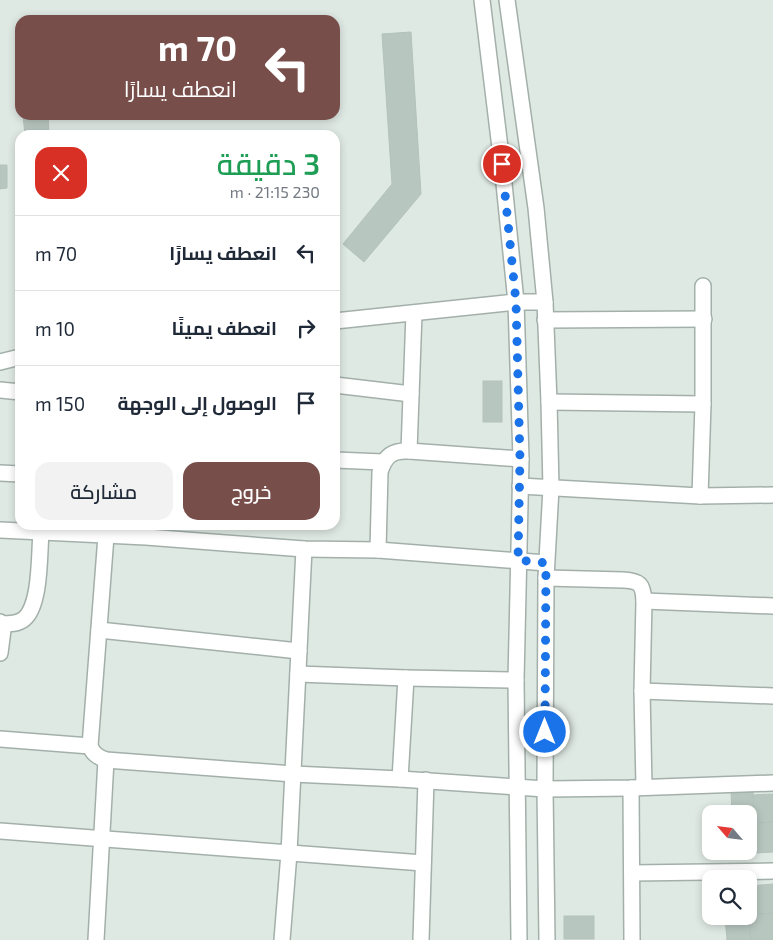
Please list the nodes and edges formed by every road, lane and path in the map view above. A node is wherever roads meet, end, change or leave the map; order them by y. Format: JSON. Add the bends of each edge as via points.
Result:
{"nodes":[{"id":1,"x":482,"y":0,"type":"edge"},
{"id":2,"x":507,"y":0,"type":"edge"},
{"id":3,"x":703,"y":286,"type":"dead end"},
{"id":4,"x":516,"y":302,"type":"junction"},
{"id":5,"x":545,"y":302,"type":"junction"},
{"id":6,"x":414,"y":313,"type":"junction"},
{"id":7,"x":704,"y":319,"type":"junction"},
{"id":8,"x":340,"y":320,"type":"edge"},
{"id":9,"x":545,"y":320,"type":"junction"},
{"id":10,"x":15,"y":358,"type":"edge"},
{"id":11,"x":0,"y":362,"type":"edge"},
{"id":12,"x":340,"y":386,"type":"edge"},
{"id":13,"x":0,"y":390,"type":"edge"},
{"id":14,"x":15,"y":392,"type":"edge"},
{"id":15,"x":411,"y":394,"type":"junction"},
{"id":16,"x":549,"y":402,"type":"junction"},
{"id":17,"x":704,"y":404,"type":"junction"},
{"id":18,"x":409,"y":451,"type":"junction"},
{"id":19,"x":520,"y":459,"type":"junction"},
{"id":20,"x":340,"y":460,"type":"edge"},
{"id":21,"x":383,"y":462,"type":"junction"},
{"id":22,"x":0,"y":473,"type":"edge"},
{"id":23,"x":15,"y":474,"type":"edge"},
{"id":24,"x":520,"y":486,"type":"junction"},
{"id":25,"x":551,"y":488,"type":"junction"},
{"id":26,"x":773,"y":495,"type":"edge"},
{"id":27,"x":700,"y":496,"type":"junction"},
{"id":28,"x":0,"y":530,"type":"edge"},
{"id":29,"x":147,"y":531,"type":"edge"},
{"id":30,"x":40,"y":533,"type":"junction"},
{"id":31,"x":106,"y":536,"type":"junction"},
{"id":32,"x":304,"y":549,"type":"junction"},
{"id":33,"x":378,"y":550,"type":"junction"},
{"id":34,"x":518,"y":560,"type":"junction"},
{"id":35,"x":546,"y":563,"type":"junction"},
{"id":36,"x":546,"y":578,"type":"junction"},
{"id":37,"x":644,"y":601,"type":"junction"},
{"id":38,"x":773,"y":606,"type":"edge"},
{"id":39,"x":1,"y":623,"type":"edge"},
{"id":40,"x":99,"y":630,"type":"junction"},
{"id":41,"x":299,"y":651,"type":"junction"},
{"id":42,"x":0,"y":653,"type":"edge"},
{"id":43,"x":298,"y":674,"type":"junction"},
{"id":44,"x":406,"y":678,"type":"junction"},
{"id":45,"x":516,"y":680,"type":"junction"},
{"id":46,"x":642,"y":691,"type":"junction"},
{"id":47,"x":773,"y":696,"type":"edge"},
{"id":48,"x":0,"y":739,"type":"edge"},
{"id":49,"x":90,"y":746,"type":"junction"},
{"id":50,"x":106,"y":760,"type":"junction"},
{"id":51,"x":293,"y":774,"type":"junction"},
{"id":52,"x":400,"y":779,"type":"junction"},
{"id":53,"x":426,"y":780,"type":"junction"},
{"id":54,"x":773,"y":782,"type":"edge"},
{"id":55,"x":516,"y":787,"type":"junction"},
{"id":56,"x":637,"y":788,"type":"junction"},
{"id":57,"x":545,"y":789,"type":"junction"},
{"id":58,"x":0,"y":831,"type":"edge"},
{"id":59,"x":102,"y":839,"type":"junction"},
{"id":60,"x":289,"y":853,"type":"junction"},
{"id":61,"x":423,"y":863,"type":"junction"},
{"id":62,"x":773,"y":871,"type":"edge"},
{"id":63,"x":632,"y":873,"type":"junction"},
{"id":64,"x":96,"y":940,"type":"edge"},
{"id":65,"x":282,"y":940,"type":"edge"},
{"id":66,"x":421,"y":940,"type":"edge"},
{"id":67,"x":519,"y":940,"type":"edge"},
{"id":68,"x":547,"y":940,"type":"edge"},
{"id":69,"x":632,"y":940,"type":"edge"}],
"edges":[{"from":1,"to":4,"type":"street"},
{"from":2,"to":5,"type":"street","via":[[536,208]]},
{"from":3,"to":7,"type":"street"},
{"from":4,"to":5,"type":"street"},
{"from":4,"to":6,"type":"street"},
{"from":4,"to":19,"type":"street"},
{"from":5,"to":9,"type":"street"},
{"from":6,"to":8,"type":"street"},
{"from":6,"to":15,"type":"street"},
{"from":7,"to":9,"type":"street"},
{"from":7,"to":17,"type":"street"},
{"from":9,"to":16,"type":"street"},
{"from":10,"to":11,"type":"street"},
{"from":12,"to":15,"type":"street"},
{"from":13,"to":14,"type":"street"},
{"from":15,"to":18,"type":"street"},
{"from":16,"to":17,"type":"street"},
{"from":16,"to":25,"type":"street"},
{"from":17,"to":27,"type":"street"},
{"from":18,"to":19,"type":"street"},
{"from":18,"to":21,"type":"street","via":[[389,454]]},
{"from":19,"to":24,"type":"street"},
{"from":20,"to":21,"type":"street"},
{"from":21,"to":33,"type":"street"},
{"from":22,"to":23,"type":"street"},
{"from":24,"to":25,"type":"street"},
{"from":24,"to":34,"type":"street"},
{"from":25,"to":27,"type":"street"},
{"from":25,"to":35,"type":"street"},
{"from":26,"to":27,"type":"street"},
{"from":28,"to":30,"type":"street"},
{"from":29,"to":31,"type":"street"},
{"from":29,"to":32,"type":"street"},
{"from":30,"to":31,"type":"street"},
{"from":30,"to":39,"type":"street","via":[[33,606],[22,620],[12,624]]},
{"from":31,"to":40,"type":"street"},
{"from":32,"to":33,"type":"street"},
{"from":32,"to":41,"type":"street"},
{"from":33,"to":34,"type":"street"},
{"from":34,"to":35,"type":"street"},
{"from":34,"to":45,"type":"street"},
{"from":35,"to":36,"type":"street"},
{"from":36,"to":37,"type":"street","via":[[635,581],[640,584]]},
{"from":36,"to":57,"type":"street"},
{"from":37,"to":38,"type":"street"},
{"from":37,"to":46,"type":"street"},
{"from":39,"to":42,"type":"street"},
{"from":40,"to":41,"type":"street"},
{"from":40,"to":49,"type":"street"},
{"from":41,"to":43,"type":"street"},
{"from":43,"to":44,"type":"street"},
{"from":43,"to":51,"type":"street"},
{"from":44,"to":45,"type":"street"},
{"from":44,"to":52,"type":"street"},
{"from":45,"to":55,"type":"street"},
{"from":46,"to":47,"type":"street"},
{"from":46,"to":56,"type":"street"},
{"from":48,"to":49,"type":"street"},
{"from":49,"to":50,"type":"street","via":[[94,754]]},
{"from":50,"to":51,"type":"street"},
{"from":50,"to":59,"type":"street"},
{"from":51,"to":52,"type":"street"},
{"from":51,"to":60,"type":"street"},
{"from":52,"to":53,"type":"street"},
{"from":53,"to":55,"type":"street"},
{"from":53,"to":61,"type":"street"},
{"from":54,"to":56,"type":"street"},
{"from":55,"to":57,"type":"street"},
{"from":55,"to":67,"type":"street"},
{"from":56,"to":57,"type":"street"},
{"from":56,"to":63,"type":"street"},
{"from":57,"to":68,"type":"street"},
{"from":58,"to":59,"type":"street"},
{"from":59,"to":60,"type":"street"},
{"from":59,"to":64,"type":"street"},
{"from":60,"to":61,"type":"street"},
{"from":60,"to":65,"type":"street"},
{"from":61,"to":66,"type":"street"},
{"from":62,"to":63,"type":"street"},
{"from":63,"to":69,"type":"street"}]}
